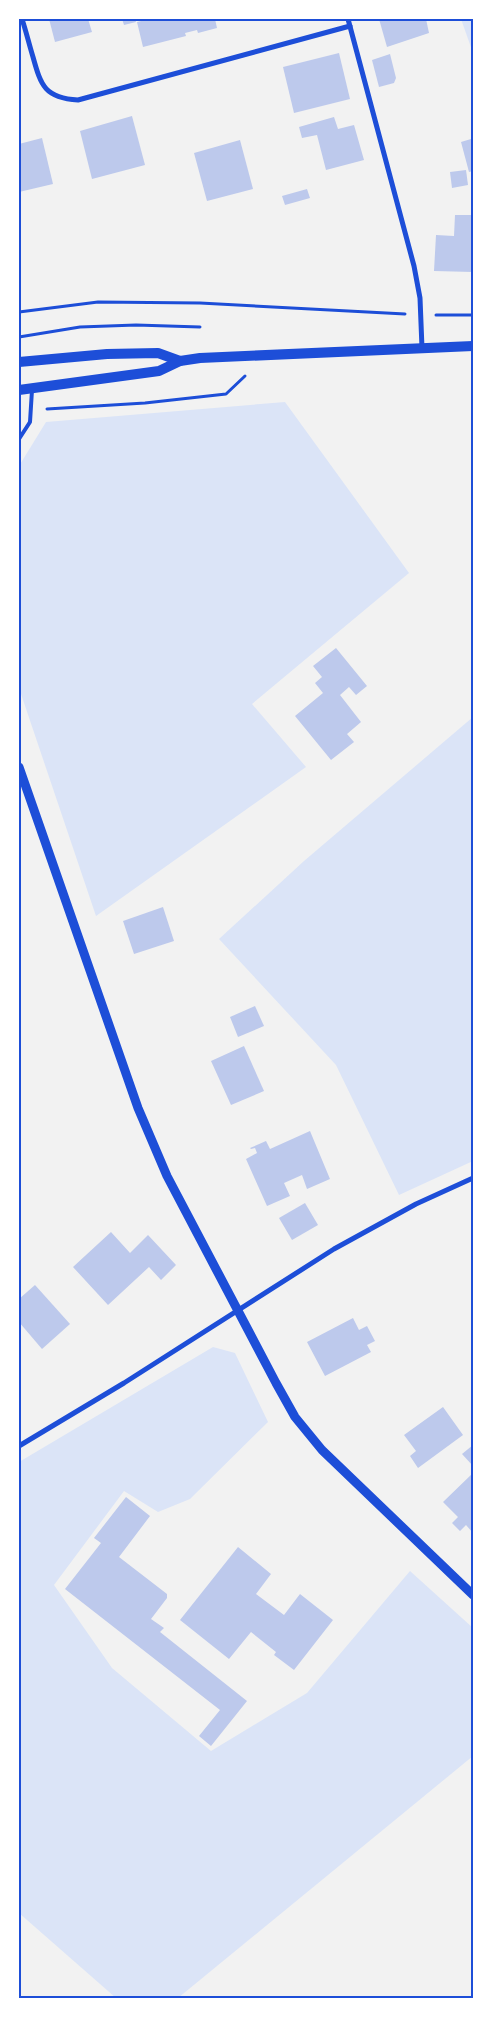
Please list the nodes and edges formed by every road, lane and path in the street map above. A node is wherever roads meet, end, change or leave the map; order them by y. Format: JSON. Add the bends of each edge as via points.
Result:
{"nodes":[{"id":1,"x":22,"y":19,"type":"edge"},
{"id":2,"x":348,"y":19,"type":"edge"},
{"id":3,"x":350,"y":26,"type":"junction"},
{"id":4,"x":19,"y":312,"type":"edge"},
{"id":5,"x":420,"y":314,"type":"junction"},
{"id":6,"x":473,"y":315,"type":"edge"},
{"id":7,"x":200,"y":327,"type":"dead end"},
{"id":8,"x":19,"y":337,"type":"edge"},
{"id":9,"x":473,"y":346,"type":"edge"},
{"id":10,"x":422,"y":348,"type":"junction"},
{"id":11,"x":265,"y":356,"type":"junction"},
{"id":12,"x":180,"y":361,"type":"junction"},
{"id":13,"x":19,"y":362,"type":"edge"},
{"id":14,"x":32,"y":388,"type":"junction"},
{"id":15,"x":19,"y":390,"type":"edge"},
{"id":16,"x":32,"y":410,"type":"junction"},
{"id":17,"x":19,"y":439,"type":"edge"},
{"id":18,"x":19,"y":767,"type":"edge"},
{"id":19,"x":473,"y":1178,"type":"edge"},
{"id":20,"x":238,"y":1310,"type":"junction"},
{"id":21,"x":19,"y":1446,"type":"edge"},
{"id":22,"x":473,"y":1596,"type":"edge"}],
"edges":[{"from":1,"to":3,"type":"street","via":[[39,80],[49,92],[63,99],[78,100]]},
{"from":2,"to":3,"type":"street"},
{"from":3,"to":5,"type":"street","via":[[414,266]]},
{"from":4,"to":5,"type":"path","via":[[98,302],[200,303]]},
{"from":5,"to":6,"type":"path"},
{"from":5,"to":10,"type":"street"},
{"from":7,"to":8,"type":"path","via":[[80,327]]},
{"from":9,"to":10,"type":"main road"},
{"from":10,"to":11,"type":"main road"},
{"from":11,"to":12,"type":"main road"},
{"from":11,"to":16,"type":"path","via":[[226,394]]},
{"from":12,"to":13,"type":"main road","via":[[158,354],[107,354]]},
{"from":12,"to":14,"type":"main road","via":[[159,371]]},
{"from":14,"to":15,"type":"main road"},
{"from":14,"to":16,"type":"lane"},
{"from":16,"to":17,"type":"lane","via":[[30,422]]},
{"from":18,"to":20,"type":"street","via":[[138,1108],[167,1176]]},
{"from":19,"to":20,"type":"street","via":[[416,1204],[334,1249]]},
{"from":20,"to":21,"type":"street"},
{"from":20,"to":22,"type":"street","via":[[295,1417],[322,1450]]}]}
